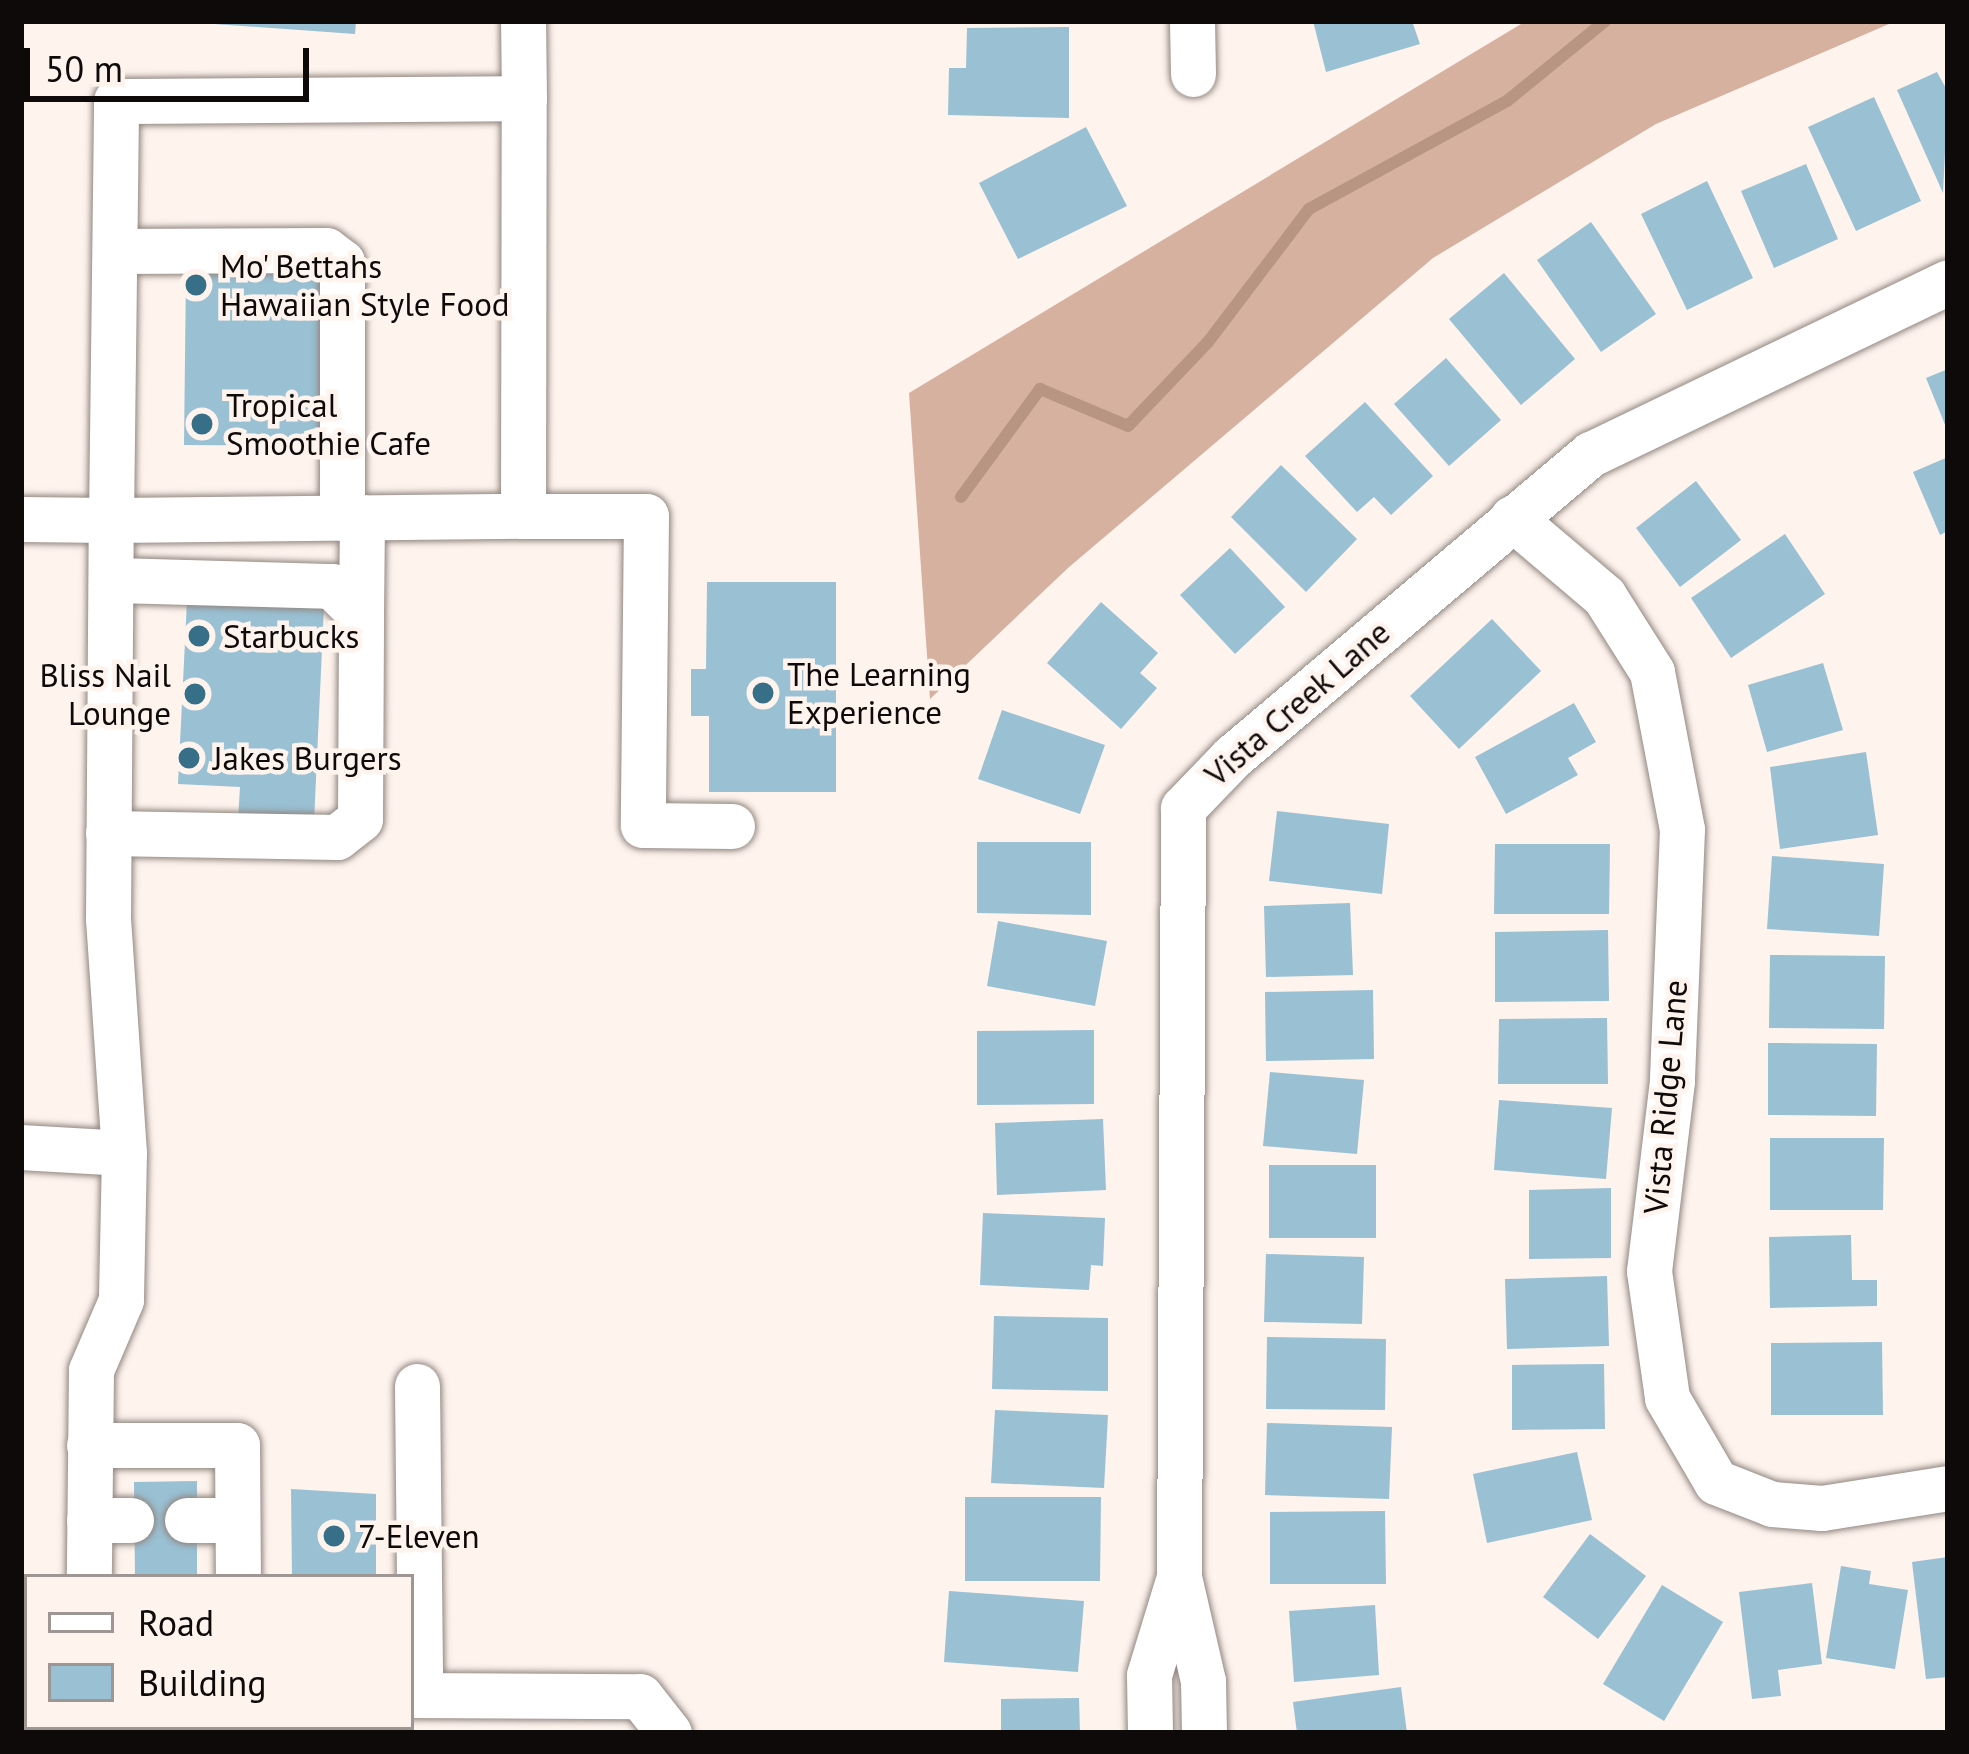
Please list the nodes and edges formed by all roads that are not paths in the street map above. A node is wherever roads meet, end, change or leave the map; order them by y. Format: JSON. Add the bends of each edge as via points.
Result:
{"nodes":[{"id":1,"x":523,"y":21,"type":"edge"},
{"id":2,"x":1192,"y":21,"type":"edge"},
{"id":3,"x":1193,"y":74,"type":"dead end"},
{"id":4,"x":524,"y":98,"type":"junction"},
{"id":5,"x":115,"y":251,"type":"junction"},
{"id":6,"x":1948,"y":282,"type":"edge"},
{"id":7,"x":523,"y":516,"type":"junction"},
{"id":8,"x":352,"y":517,"type":"junction"},
{"id":9,"x":1512,"y":518,"type":"junction"},
{"id":10,"x":21,"y":519,"type":"edge"},
{"id":11,"x":111,"y":520,"type":"junction"},
{"id":12,"x":111,"y":580,"type":"junction"},
{"id":13,"x":361,"y":615,"type":"junction"},
{"id":14,"x":732,"y":826,"type":"dead end"},
{"id":15,"x":108,"y":833,"type":"junction"},
{"id":16,"x":21,"y":1147,"type":"edge"},
{"id":17,"x":124,"y":1153,"type":"junction"},
{"id":18,"x":417,"y":1386,"type":"dead end"},
{"id":19,"x":89,"y":1445,"type":"junction"},
{"id":20,"x":1948,"y":1488,"type":"edge"},
{"id":21,"x":187,"y":1520,"type":"dead end"},
{"id":22,"x":237,"y":1520,"type":"junction"},
{"id":23,"x":90,"y":1574,"type":"edge"},
{"id":24,"x":238,"y":1574,"type":"edge"},
{"id":25,"x":1179,"y":1577,"type":"junction"},
{"id":26,"x":416,"y":1695,"type":"edge"},
{"id":27,"x":669,"y":1733,"type":"edge"},
{"id":28,"x":1150,"y":1733,"type":"edge"},
{"id":29,"x":1204,"y":1733,"type":"edge"}],
"edges":[{"from":1,"to":4,"type":"street"},
{"from":2,"to":3,"type":"street"},
{"from":4,"to":5,"type":"street","via":[[116,100]]},
{"from":4,"to":7,"type":"street"},
{"from":5,"to":8,"type":"street","via":[[326,250],[342,262]]},
{"from":5,"to":11,"type":"street"},
{"from":6,"to":9,"type":"street","name":"Vista Creek Lane","via":[[1591,454]]},
{"from":7,"to":8,"type":"street"},
{"from":7,"to":14,"type":"street","via":[[646,516],[643,825]]},
{"from":8,"to":11,"type":"street"},
{"from":8,"to":13,"type":"street"},
{"from":9,"to":20,"type":"street","name":"Vista Ridge Lane","via":[[1604,596],[1652,672],[1682,829],[1672,1081],[1649,1271],[1666,1398],[1716,1482],[1772,1504],[1822,1508]]},
{"from":9,"to":25,"type":"street","name":"Vista Creek Lane","via":[[1183,808]]},
{"from":10,"to":11,"type":"street"},
{"from":11,"to":12,"type":"street"},
{"from":12,"to":13,"type":"street","via":[[332,586]]},
{"from":12,"to":15,"type":"street"},
{"from":13,"to":15,"type":"street","via":[[360,819],[337,837]]},
{"from":15,"to":17,"type":"street"},
{"from":16,"to":17,"type":"street"},
{"from":17,"to":19,"type":"street","via":[[121,1300],[91,1370]]},
{"from":18,"to":26,"type":"street"},
{"from":19,"to":22,"type":"street","via":[[237,1445]]},
{"from":19,"to":23,"type":"street","via":[[110,1520]]},
{"from":21,"to":22,"type":"street"},
{"from":22,"to":24,"type":"street"},
{"from":25,"to":28,"type":"street","name":"Vista Creek Lane","via":[[1149,1676]]},
{"from":25,"to":29,"type":"street","name":"Vista Creek Lane","via":[[1203,1682]]},
{"from":26,"to":27,"type":"street","via":[[640,1696]]}]}
